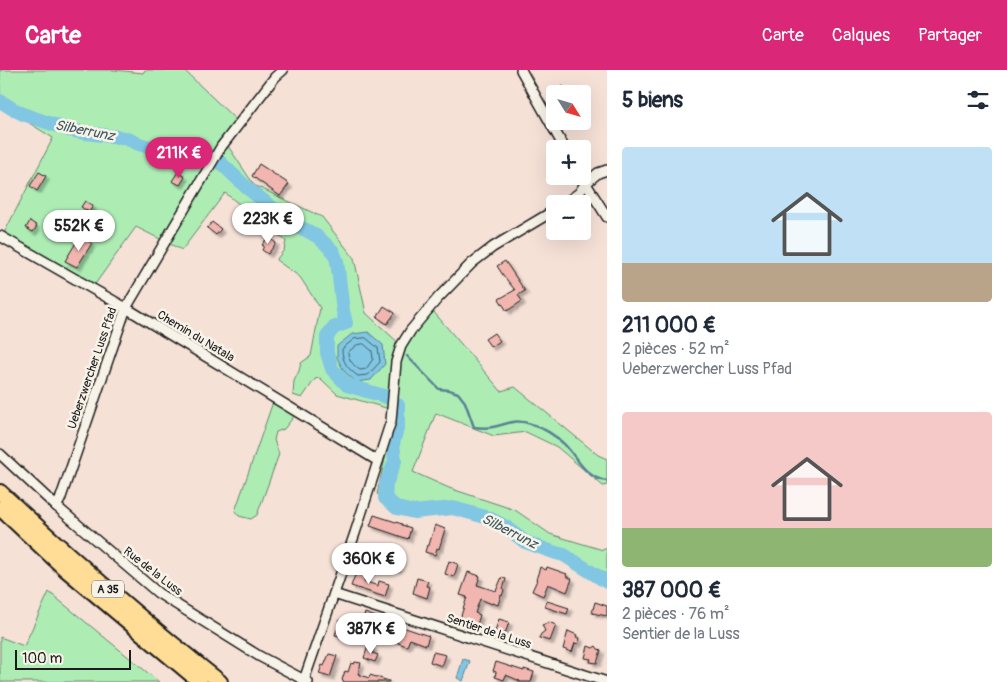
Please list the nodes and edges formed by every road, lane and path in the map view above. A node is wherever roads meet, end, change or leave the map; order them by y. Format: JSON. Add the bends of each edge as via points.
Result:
{"nodes":[{"id":1,"x":283,"y":70,"type":"edge"},
{"id":2,"x":521,"y":70,"type":"edge"},
{"id":3,"x":560,"y":140,"type":"edge"},
{"id":4,"x":607,"y":170,"type":"edge"},
{"id":5,"x":591,"y":176,"type":"edge"},
{"id":6,"x":586,"y":185,"type":"edge"},
{"id":7,"x":546,"y":215,"type":"edge"},
{"id":8,"x":607,"y":217,"type":"edge"},
{"id":9,"x":0,"y":236,"type":"edge"},
{"id":10,"x":126,"y":308,"type":"junction"},
{"id":11,"x":0,"y":454,"type":"edge"},
{"id":12,"x":378,"y":460,"type":"junction"},
{"id":13,"x":0,"y":492,"type":"edge"},
{"id":14,"x":56,"y":506,"type":"junction"},
{"id":15,"x":0,"y":508,"type":"edge"},
{"id":16,"x":334,"y":594,"type":"junction"},
{"id":17,"x":306,"y":681,"type":"edge"},
{"id":18,"x":200,"y":682,"type":"edge"},
{"id":19,"x":220,"y":682,"type":"edge"},
{"id":20,"x":607,"y":682,"type":"edge"}],
"edges":[{"from":1,"to":10,"type":"street","name":"Ueberzwercher Luss Pfad","via":[[217,153]]},
{"from":2,"to":3,"type":"street"},
{"from":4,"to":5,"type":"street"},
{"from":6,"to":8,"type":"street"},
{"from":7,"to":12,"type":"street","via":[[493,246],[438,298],[411,330],[396,362],[391,421]]},
{"from":9,"to":10,"type":"street","name":"Chemin du Natala"},
{"from":10,"to":12,"type":"street","name":"Chemin du Natala"},
{"from":10,"to":14,"type":"street","name":"Ueberzwercher Luss Pfad"},
{"from":11,"to":14,"type":"street","name":"Rue de la Luss"},
{"from":12,"to":16,"type":"street"},
{"from":13,"to":19,"type":"highway","number":"A 35","via":[[114,595]]},
{"from":14,"to":17,"type":"street","name":"Rue de la Luss","via":[[158,593],[259,656]]},
{"from":15,"to":18,"type":"highway","number":"A 35","via":[[64,568]]},
{"from":16,"to":17,"type":"street"},
{"from":16,"to":20,"type":"street","name":"Sentier de la Luss"}]}
